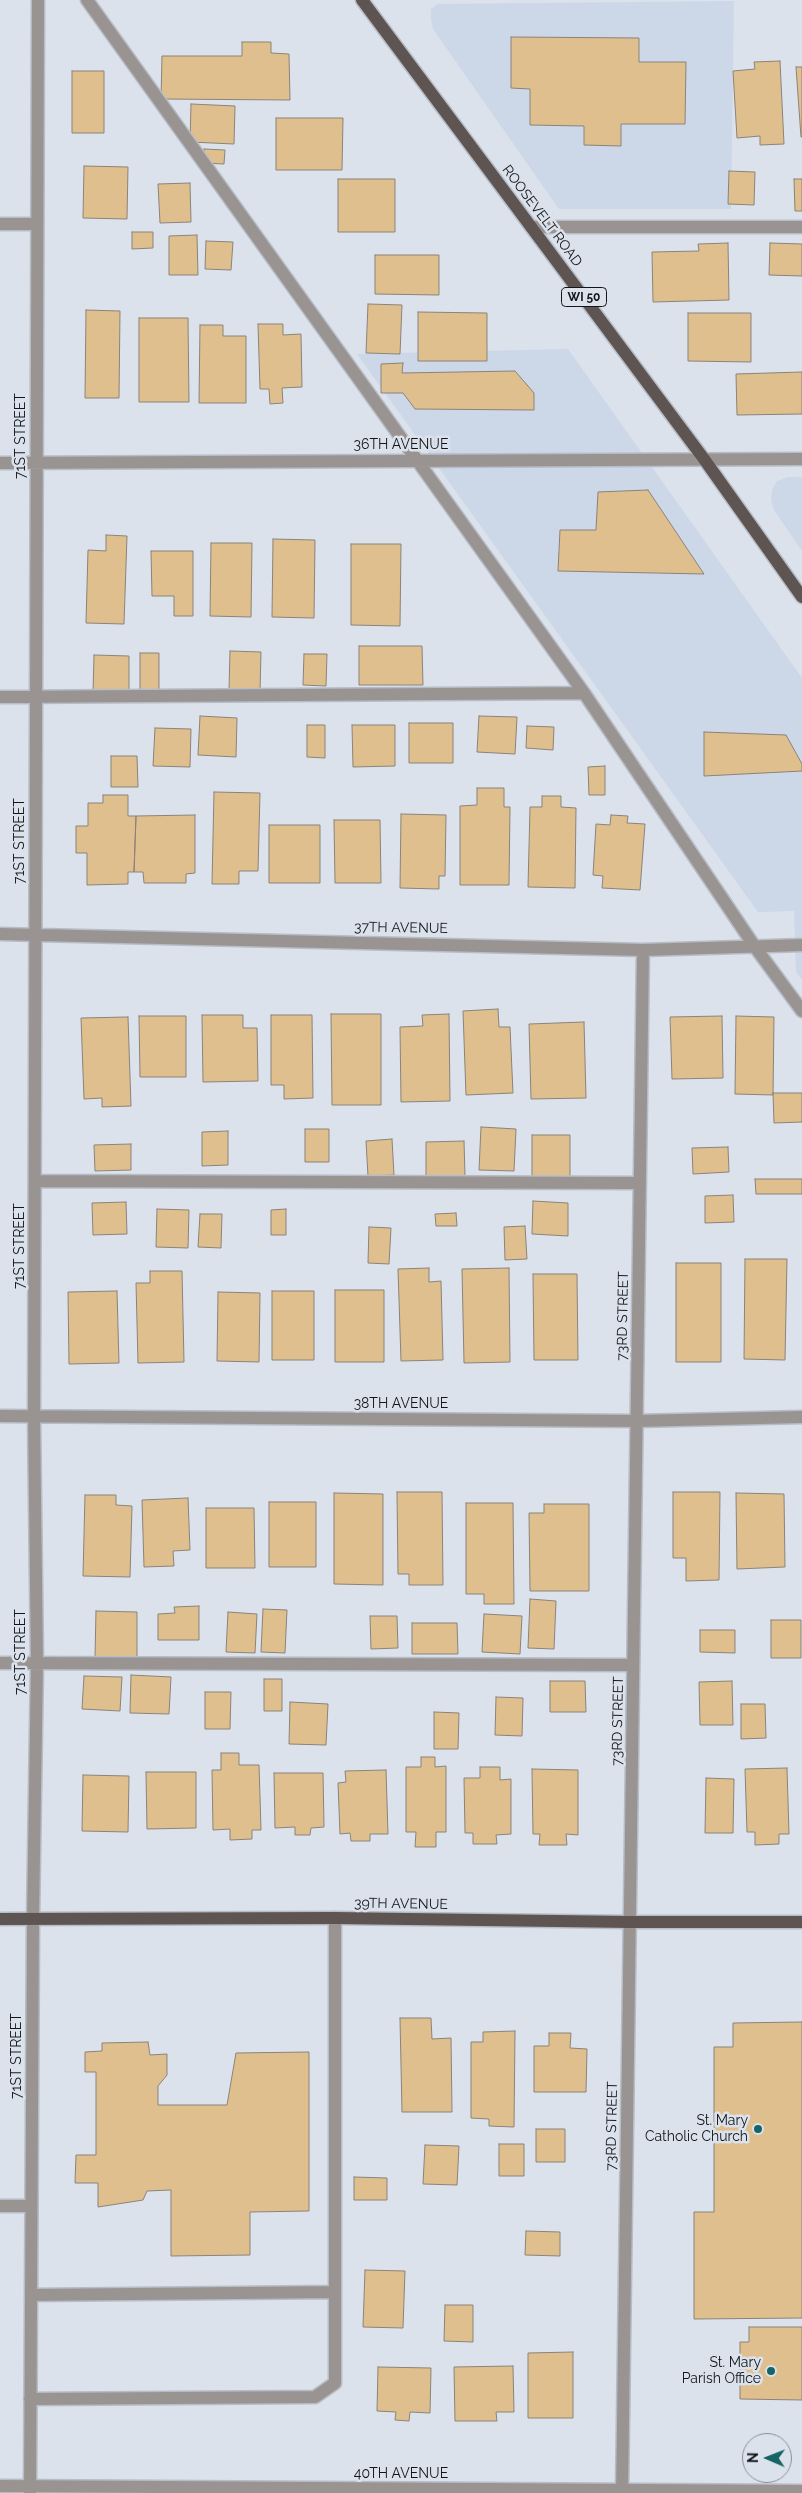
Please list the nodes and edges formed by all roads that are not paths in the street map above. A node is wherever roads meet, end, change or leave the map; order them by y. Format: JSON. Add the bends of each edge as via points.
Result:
{"nodes":[{"id":1,"x":38,"y":0,"type":"edge"},
{"id":2,"x":87,"y":0,"type":"edge"},
{"id":3,"x":362,"y":0,"type":"edge"},
{"id":4,"x":0,"y":224,"type":"edge"},
{"id":5,"x":37,"y":224,"type":"junction"},
{"id":6,"x":532,"y":227,"type":"junction"},
{"id":7,"x":802,"y":227,"type":"edge"},
{"id":8,"x":704,"y":459,"type":"junction"},
{"id":9,"x":802,"y":459,"type":"edge"},
{"id":10,"x":418,"y":460,"type":"junction"},
{"id":11,"x":0,"y":463,"type":"edge"},
{"id":12,"x":36,"y":463,"type":"junction"},
{"id":13,"x":802,"y":597,"type":"edge"},
{"id":14,"x":584,"y":693,"type":"junction"},
{"id":15,"x":0,"y":697,"type":"edge"},
{"id":16,"x":36,"y":697,"type":"junction"},
{"id":17,"x":0,"y":934,"type":"edge"},
{"id":18,"x":35,"y":934,"type":"junction"},
{"id":19,"x":802,"y":946,"type":"edge"},
{"id":20,"x":755,"y":947,"type":"junction"},
{"id":21,"x":643,"y":950,"type":"junction"},
{"id":22,"x":802,"y":1011,"type":"edge"},
{"id":23,"x":35,"y":1181,"type":"junction"},
{"id":24,"x":640,"y":1184,"type":"junction"},
{"id":25,"x":0,"y":1416,"type":"edge"},
{"id":26,"x":34,"y":1416,"type":"junction"},
{"id":27,"x":802,"y":1417,"type":"edge"},
{"id":28,"x":636,"y":1421,"type":"junction"},
{"id":29,"x":0,"y":1663,"type":"edge"},
{"id":30,"x":37,"y":1663,"type":"junction"},
{"id":31,"x":634,"y":1665,"type":"junction"},
{"id":32,"x":334,"y":1918,"type":"junction"},
{"id":33,"x":0,"y":1919,"type":"edge"},
{"id":34,"x":33,"y":1919,"type":"junction"},
{"id":35,"x":630,"y":1922,"type":"junction"},
{"id":36,"x":802,"y":1922,"type":"edge"},
{"id":37,"x":0,"y":2206,"type":"edge"},
{"id":38,"x":31,"y":2206,"type":"junction"},
{"id":39,"x":335,"y":2292,"type":"junction"},
{"id":40,"x":31,"y":2295,"type":"junction"},
{"id":41,"x":30,"y":2399,"type":"junction"},
{"id":42,"x":0,"y":2486,"type":"edge"},
{"id":43,"x":30,"y":2490,"type":"edge"},
{"id":44,"x":802,"y":2491,"type":"edge"},
{"id":45,"x":622,"y":2492,"type":"edge"}],
"edges":[{"from":1,"to":5,"type":"street","name":"71ST STREET"},
{"from":2,"to":10,"type":"street"},
{"from":3,"to":6,"type":"main road","name":"ROOSEVELT ROAD","number":"WI 50"},
{"from":4,"to":5,"type":"street"},
{"from":5,"to":12,"type":"street","name":"71ST STREET"},
{"from":6,"to":7,"type":"street"},
{"from":6,"to":8,"type":"main road","name":"ROOSEVELT ROAD","number":"WI 50"},
{"from":8,"to":9,"type":"street","name":"36TH AVENUE"},
{"from":8,"to":10,"type":"street","name":"36TH AVENUE"},
{"from":8,"to":13,"type":"main road","name":"ROOSEVELT ROAD","number":"WI 50"},
{"from":10,"to":12,"type":"street","name":"36TH AVENUE"},
{"from":10,"to":14,"type":"street"},
{"from":11,"to":12,"type":"street","name":"36TH AVENUE"},
{"from":12,"to":16,"type":"street","name":"71ST STREET"},
{"from":14,"to":16,"type":"street"},
{"from":14,"to":20,"type":"street"},
{"from":15,"to":16,"type":"street"},
{"from":16,"to":18,"type":"street","name":"71ST STREET"},
{"from":17,"to":18,"type":"street","name":"37TH AVENUE"},
{"from":18,"to":21,"type":"street","name":"37TH AVENUE"},
{"from":18,"to":23,"type":"street","name":"71ST STREET"},
{"from":19,"to":20,"type":"street","name":"37TH AVENUE"},
{"from":20,"to":21,"type":"street","name":"37TH AVENUE"},
{"from":20,"to":22,"type":"street"},
{"from":21,"to":24,"type":"street","name":"73RD STREET"},
{"from":23,"to":24,"type":"street"},
{"from":23,"to":26,"type":"street","name":"71ST STREET"},
{"from":24,"to":28,"type":"street","name":"73RD STREET"},
{"from":25,"to":26,"type":"street","name":"38TH AVENUE"},
{"from":26,"to":28,"type":"street","name":"38TH AVENUE"},
{"from":26,"to":30,"type":"street","name":"71ST STREET"},
{"from":27,"to":28,"type":"street","name":"38TH AVENUE"},
{"from":28,"to":31,"type":"street","name":"73RD STREET"},
{"from":29,"to":30,"type":"street"},
{"from":30,"to":31,"type":"street"},
{"from":30,"to":34,"type":"street","name":"71ST STREET"},
{"from":31,"to":35,"type":"street","name":"73RD STREET"},
{"from":32,"to":34,"type":"main road","name":"39TH AVENUE"},
{"from":32,"to":35,"type":"main road","name":"39TH AVENUE"},
{"from":32,"to":39,"type":"street"},
{"from":33,"to":34,"type":"main road","name":"39TH AVENUE"},
{"from":34,"to":38,"type":"street","name":"71ST STREET"},
{"from":35,"to":36,"type":"main road","name":"39TH AVENUE"},
{"from":35,"to":45,"type":"street","name":"73RD STREET"},
{"from":37,"to":38,"type":"street"},
{"from":38,"to":40,"type":"street","name":"71ST STREET"},
{"from":39,"to":40,"type":"street"},
{"from":39,"to":41,"type":"street","via":[[335,2382],[315,2397]]},
{"from":40,"to":41,"type":"street","name":"71ST STREET"},
{"from":41,"to":43,"type":"street","name":"71ST STREET"},
{"from":42,"to":43,"type":"street","name":"40TH AVENUE"},
{"from":43,"to":45,"type":"street","name":"40TH AVENUE"},
{"from":44,"to":45,"type":"street","name":"40TH AVENUE"}]}
